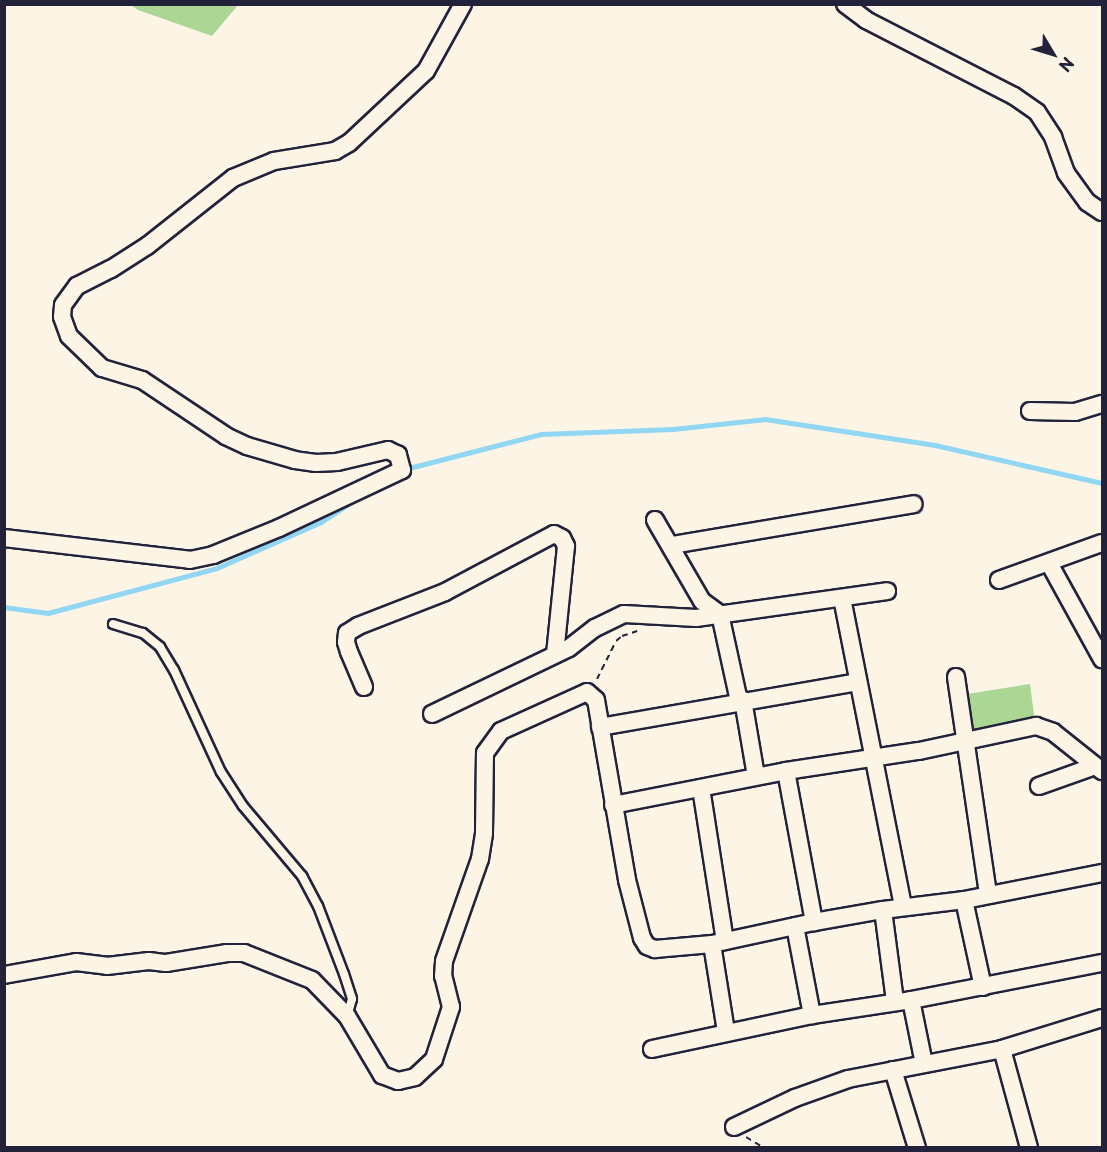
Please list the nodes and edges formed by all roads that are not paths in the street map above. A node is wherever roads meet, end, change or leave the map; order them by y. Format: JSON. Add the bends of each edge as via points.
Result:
{"nodes":[{"id":1,"x":463,"y":4,"type":"edge"},
{"id":2,"x":845,"y":4,"type":"edge"},
{"id":3,"x":1102,"y":212,"type":"edge"},
{"id":4,"x":1102,"y":404,"type":"edge"},
{"id":5,"x":1030,"y":411,"type":"dead end"},
{"id":6,"x":914,"y":504,"type":"dead end"},
{"id":7,"x":655,"y":520,"type":"dead end"},
{"id":8,"x":4,"y":538,"type":"edge"},
{"id":9,"x":1102,"y":543,"type":"edge"},
{"id":10,"x":672,"y":545,"type":"junction"},
{"id":11,"x":1049,"y":563,"type":"junction"},
{"id":12,"x":999,"y":580,"type":"dead end"},
{"id":13,"x":887,"y":591,"type":"dead end"},
{"id":14,"x":842,"y":598,"type":"junction"},
{"id":15,"x":720,"y":614,"type":"junction"},
{"id":16,"x":113,"y":624,"type":"dead end"},
{"id":17,"x":555,"y":654,"type":"junction"},
{"id":18,"x":1102,"y":659,"type":"edge"},
{"id":19,"x":956,"y":677,"type":"dead end"},
{"id":20,"x":858,"y":682,"type":"junction"},
{"id":21,"x":364,"y":687,"type":"dead end"},
{"id":22,"x":741,"y":700,"type":"junction"},
{"id":23,"x":432,"y":714,"type":"dead end"},
{"id":24,"x":600,"y":727,"type":"junction"},
{"id":25,"x":964,"y":741,"type":"junction"},
{"id":26,"x":874,"y":758,"type":"junction"},
{"id":27,"x":1099,"y":769,"type":"edge"},
{"id":28,"x":786,"y":771,"type":"junction"},
{"id":29,"x":756,"y":776,"type":"junction"},
{"id":30,"x":1039,"y":786,"type":"dead end"},
{"id":31,"x":701,"y":788,"type":"junction"},
{"id":32,"x":613,"y":805,"type":"junction"},
{"id":33,"x":1102,"y":873,"type":"edge"},
{"id":34,"x":988,"y":896,"type":"junction"},
{"id":35,"x":964,"y":900,"type":"junction"},
{"id":36,"x":903,"y":908,"type":"junction"},
{"id":37,"x":883,"y":910,"type":"junction"},
{"id":38,"x":814,"y":922,"type":"junction"},
{"id":39,"x":795,"y":926,"type":"junction"},
{"id":40,"x":718,"y":942,"type":"junction"},
{"id":41,"x":1102,"y":963,"type":"edge"},
{"id":42,"x":4,"y":975,"type":"edge"},
{"id":43,"x":982,"y":987,"type":"junction"},
{"id":44,"x":903,"y":1001,"type":"junction"},
{"id":45,"x":812,"y":1015,"type":"junction"},
{"id":46,"x":347,"y":1016,"type":"junction"},
{"id":47,"x":1102,"y":1018,"type":"edge"},
{"id":48,"x":726,"y":1031,"type":"junction"},
{"id":49,"x":652,"y":1049,"type":"dead end"},
{"id":50,"x":1002,"y":1049,"type":"junction"},
{"id":51,"x":924,"y":1064,"type":"junction"},
{"id":52,"x":893,"y":1070,"type":"junction"},
{"id":53,"x":734,"y":1127,"type":"dead end"},
{"id":54,"x":916,"y":1148,"type":"edge"},
{"id":55,"x":1029,"y":1148,"type":"edge"}],
"edges":[{"from":1,"to":8,"type":"street","via":[[426,71],[349,143],[335,151],[274,161],[233,178],[147,246],[77,286],[63,305],[62,317],[69,336],[102,368],[142,380],[226,436],[247,446],[316,463],[388,450],[398,454],[402,470],[279,528],[213,555],[190,560]]},
{"from":2,"to":3,"type":"street","via":[[866,20],[1014,96],[1037,112],[1053,137],[1066,173],[1087,202]]},
{"from":4,"to":5,"type":"street","via":[[1075,412]]},
{"from":6,"to":10,"type":"street"},
{"from":7,"to":10,"type":"street"},
{"from":9,"to":11,"type":"street"},
{"from":10,"to":15,"type":"street","via":[[702,601]]},
{"from":11,"to":12,"type":"street"},
{"from":11,"to":18,"type":"street"},
{"from":13,"to":14,"type":"street"},
{"from":14,"to":15,"type":"street"},
{"from":14,"to":20,"type":"street"},
{"from":15,"to":17,"type":"street","via":[[682,618],[624,614]]},
{"from":15,"to":22,"type":"street"},
{"from":16,"to":46,"type":"lane","via":[[144,633],[160,647],[221,772],[243,806],[302,876],[344,974],[352,999]]},
{"from":17,"to":21,"type":"street","via":[[566,546],[554,534],[445,592],[347,633],[349,652]]},
{"from":17,"to":23,"type":"street"},
{"from":19,"to":25,"type":"street"},
{"from":20,"to":22,"type":"street"},
{"from":20,"to":26,"type":"street"},
{"from":22,"to":24,"type":"street"},
{"from":22,"to":29,"type":"street"},
{"from":24,"to":32,"type":"street"},
{"from":24,"to":46,"type":"street","via":[[596,700],[583,693],[501,730],[485,753],[480,858],[444,961],[443,976],[451,1007],[434,1059],[410,1079],[386,1078]]},
{"from":25,"to":26,"type":"street"},
{"from":25,"to":27,"type":"street","via":[[1036,726],[1053,732]]},
{"from":25,"to":34,"type":"street"},
{"from":26,"to":28,"type":"street"},
{"from":26,"to":36,"type":"street"},
{"from":27,"to":30,"type":"street"},
{"from":28,"to":29,"type":"street"},
{"from":28,"to":38,"type":"street"},
{"from":29,"to":31,"type":"street"},
{"from":31,"to":32,"type":"street"},
{"from":31,"to":40,"type":"street"},
{"from":32,"to":40,"type":"street","via":[[633,902],[647,946],[666,949]]},
{"from":33,"to":34,"type":"street"},
{"from":34,"to":35,"type":"street"},
{"from":35,"to":36,"type":"street"},
{"from":35,"to":43,"type":"street"},
{"from":36,"to":37,"type":"street"},
{"from":37,"to":38,"type":"street"},
{"from":37,"to":44,"type":"street"},
{"from":38,"to":39,"type":"street"},
{"from":39,"to":40,"type":"street"},
{"from":39,"to":45,"type":"street"},
{"from":40,"to":48,"type":"street"},
{"from":41,"to":43,"type":"street"},
{"from":42,"to":46,"type":"street","via":[[76,962],[107,966],[166,963],[244,953],[312,980]]},
{"from":43,"to":44,"type":"street"},
{"from":44,"to":45,"type":"street"},
{"from":44,"to":51,"type":"street"},
{"from":45,"to":48,"type":"street"},
{"from":47,"to":50,"type":"street"},
{"from":48,"to":49,"type":"street"},
{"from":50,"to":51,"type":"street"},
{"from":50,"to":55,"type":"street"},
{"from":51,"to":52,"type":"street"},
{"from":52,"to":53,"type":"street","via":[[848,1079],[795,1098]]},
{"from":52,"to":54,"type":"street"}]}
